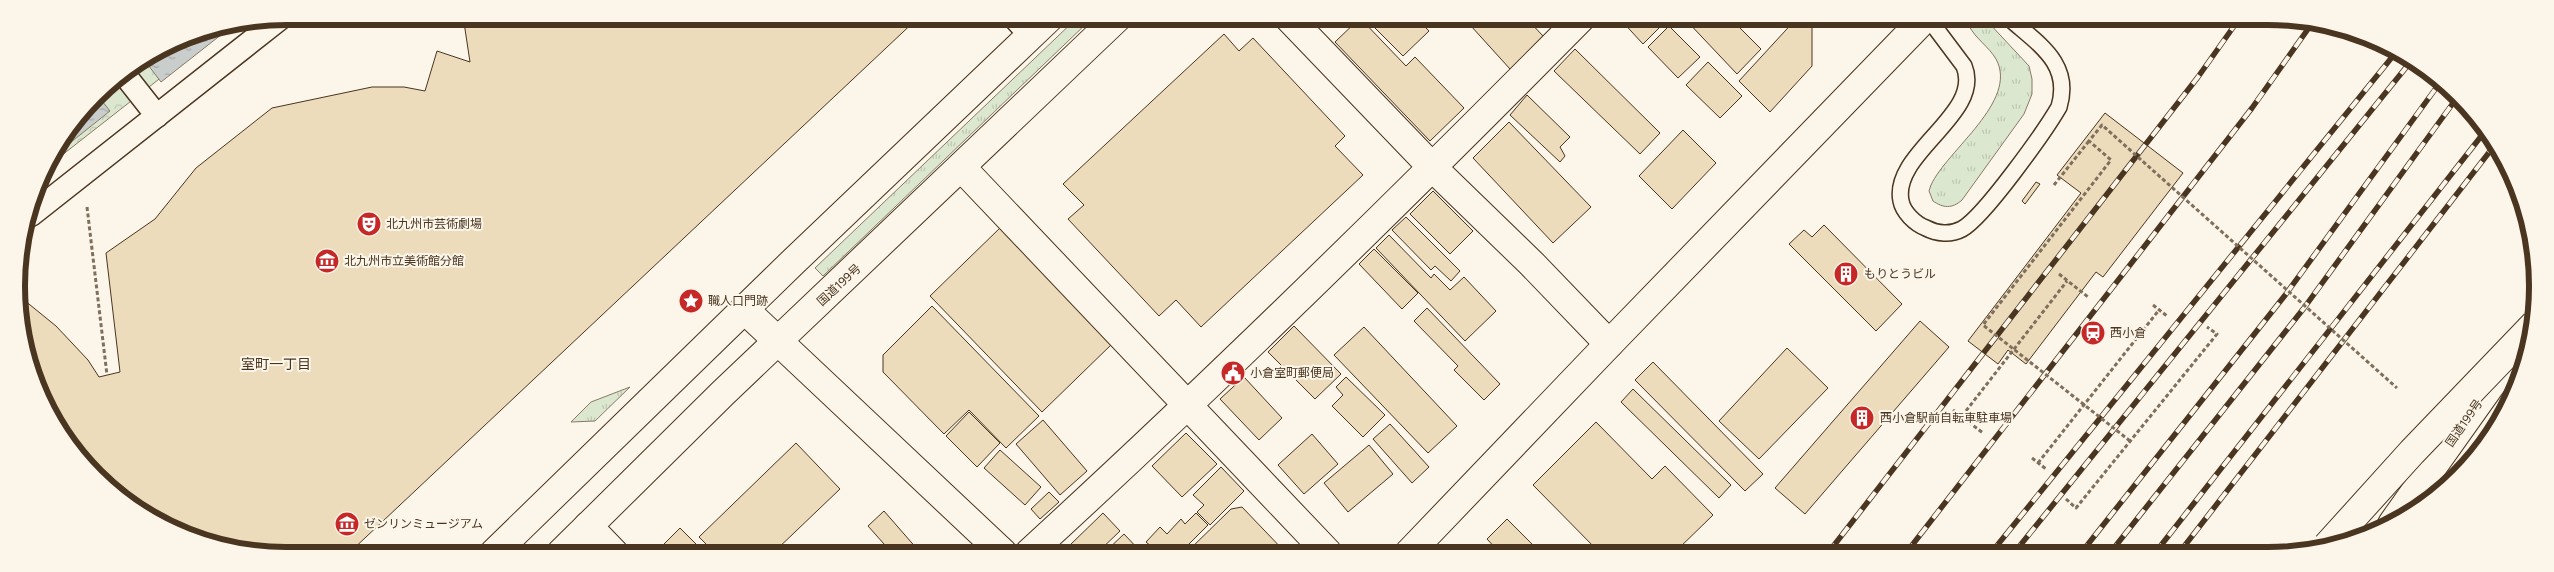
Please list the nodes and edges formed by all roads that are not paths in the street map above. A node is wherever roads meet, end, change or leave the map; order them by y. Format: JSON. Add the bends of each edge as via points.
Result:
{"nodes":[{"id":1,"x":1016,"y":25,"type":"edge"},
{"id":2,"x":1042,"y":25,"type":"edge"},
{"id":3,"x":1110,"y":25,"type":"edge"},
{"id":4,"x":1296,"y":25,"type":"edge"},
{"id":5,"x":1574,"y":25,"type":"edge"},
{"id":6,"x":1920,"y":25,"type":"edge"},
{"id":7,"x":1932,"y":25,"type":"edge"},
{"id":8,"x":2016,"y":25,"type":"edge"},
{"id":9,"x":271,"y":26,"type":"edge"},
{"id":10,"x":1028,"y":38,"type":"junction"},
{"id":11,"x":128,"y":79,"type":"edge"},
{"id":12,"x":157,"y":116,"type":"junction"},
{"id":13,"x":962,"y":168,"type":"junction"},
{"id":14,"x":1433,"y":168,"type":"junction"},
{"id":15,"x":36,"y":211,"type":"edge"},
{"id":16,"x":745,"y":310,"type":"junction"},
{"id":17,"x":2525,"y":334,"type":"edge"},
{"id":18,"x":2523,"y":339,"type":"edge"},
{"id":19,"x":778,"y":342,"type":"junction"},
{"id":20,"x":1609,"y":344,"type":"junction"},
{"id":21,"x":1188,"y":405,"type":"junction"},
{"id":22,"x":2402,"y":509,"type":"edge"},
{"id":23,"x":588,"y":526,"type":"junction"},
{"id":24,"x":2333,"y":539,"type":"edge"},
{"id":25,"x":500,"y":547,"type":"edge"},
{"id":26,"x":567,"y":547,"type":"edge"},
{"id":27,"x":608,"y":547,"type":"edge"},
{"id":28,"x":997,"y":547,"type":"edge"},
{"id":29,"x":1035,"y":547,"type":"edge"},
{"id":30,"x":1321,"y":547,"type":"edge"},
{"id":31,"x":1417,"y":547,"type":"edge"}],
"edges":[{"from":1,"to":10,"type":"lane"},
{"from":2,"to":10,"type":"main road"},
{"from":3,"to":13,"type":"main road","name":"国道199号"},
{"from":4,"to":14,"type":"main road"},
{"from":5,"to":14,"type":"main road"},
{"from":6,"to":20,"type":"main road"},
{"from":7,"to":8,"type":"lane","via":[[1964,66],[1967,87],[1957,106],[1908,169],[1900,191],[1901,203],[1915,221],[1941,233],[1962,230],[1982,212],[2059,107],[2063,88],[2059,69],[2040,45]]},
{"from":9,"to":12,"type":"street"},
{"from":10,"to":16,"type":"main road"},
{"from":11,"to":12,"type":"street"},
{"from":12,"to":15,"type":"street"},
{"from":13,"to":19,"type":"main road","name":"国道199号"},
{"from":13,"to":21,"type":"main road"},
{"from":14,"to":20,"type":"main road"},
{"from":14,"to":21,"type":"main road"},
{"from":16,"to":19,"type":"main road"},
{"from":16,"to":25,"type":"main road"},
{"from":17,"to":24,"type":"main road","bridge":true},
{"from":18,"to":22,"type":"main road","name":"国道199号"},
{"from":19,"to":23,"type":"main road","name":"国道199号"},
{"from":19,"to":28,"type":"main road"},
{"from":20,"to":31,"type":"main road"},
{"from":21,"to":29,"type":"main road"},
{"from":21,"to":30,"type":"main road"},
{"from":23,"to":26,"type":"main road","name":"国道199号"},
{"from":23,"to":27,"type":"main road"}]}
